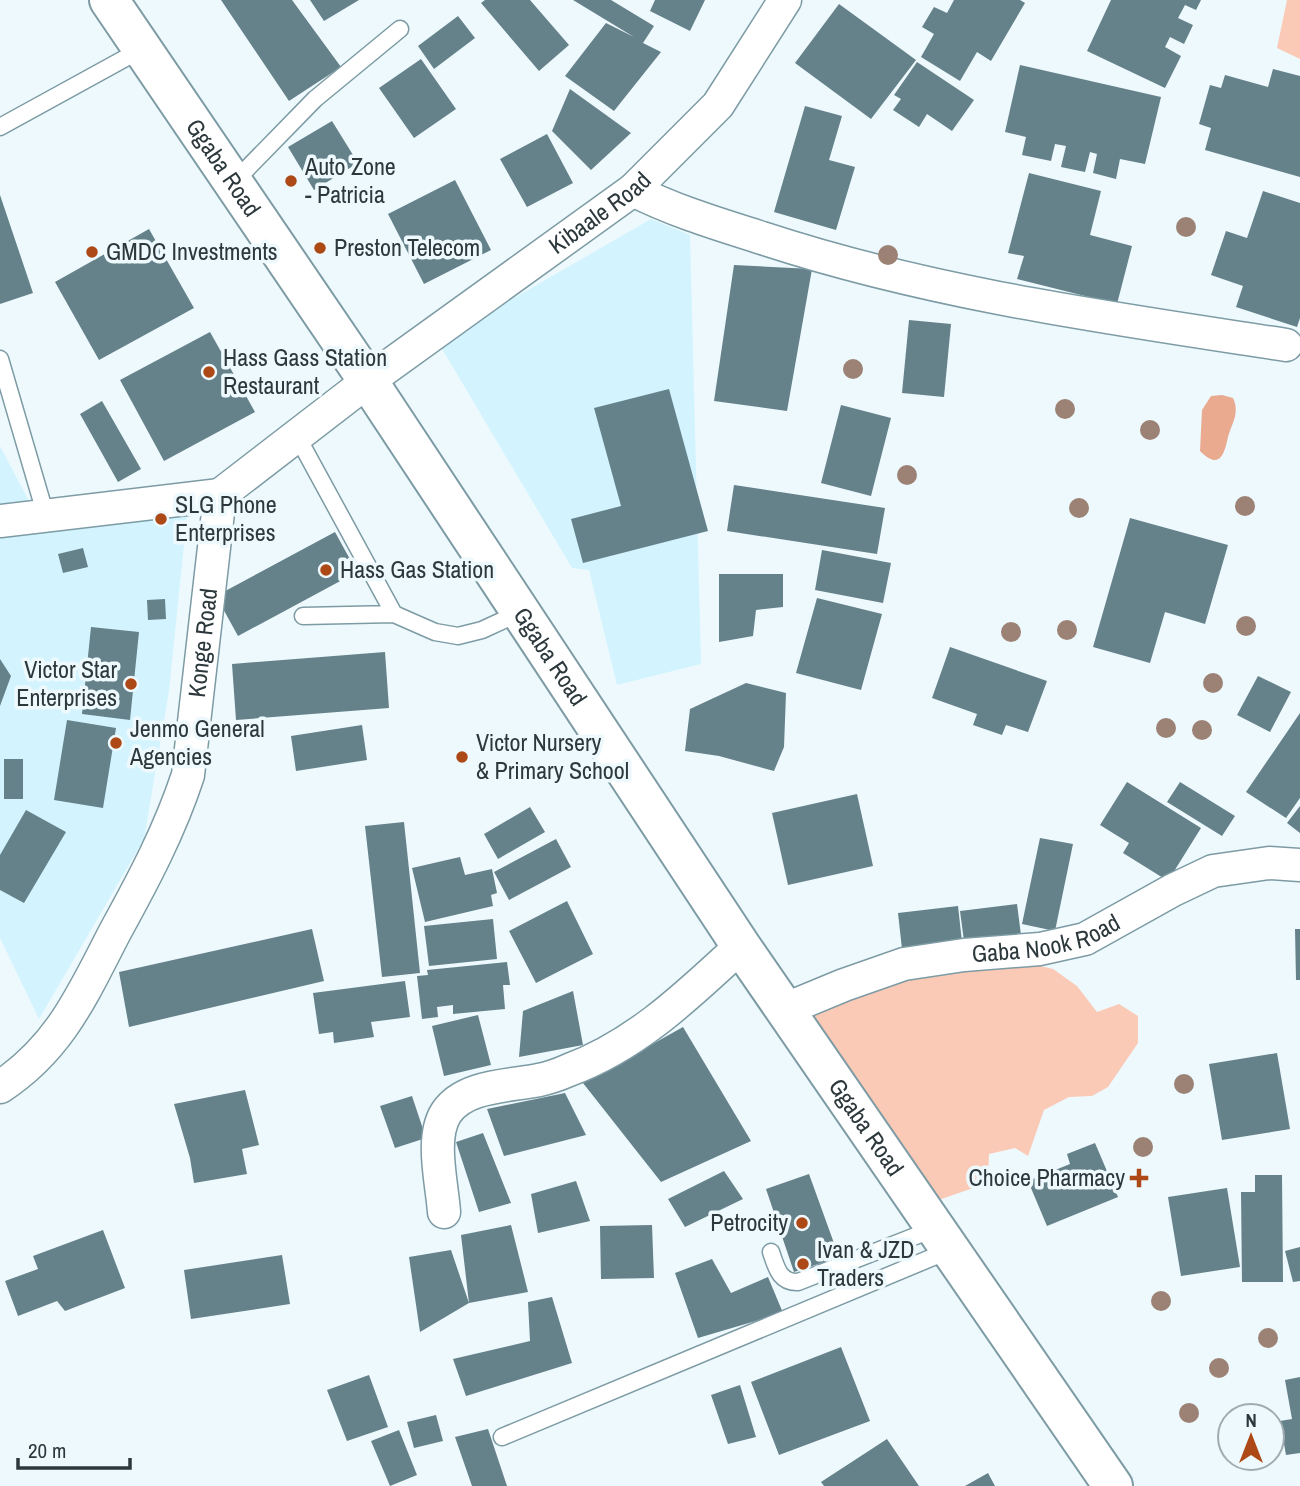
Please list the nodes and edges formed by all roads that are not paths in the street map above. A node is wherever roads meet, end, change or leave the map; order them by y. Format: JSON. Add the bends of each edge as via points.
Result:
{"nodes":[{"id":1,"x":109,"y":0,"type":"edge"},
{"id":2,"x":785,"y":0,"type":"edge"},
{"id":3,"x":400,"y":29,"type":"dead end"},
{"id":4,"x":143,"y":49,"type":"junction"},
{"id":5,"x":0,"y":127,"type":"edge"},
{"id":6,"x":233,"y":183,"type":"junction"},
{"id":7,"x":633,"y":190,"type":"junction"},
{"id":8,"x":1286,"y":345,"type":"dead end"},
{"id":9,"x":0,"y":359,"type":"edge"},
{"id":10,"x":368,"y":380,"type":"junction"},
{"id":11,"x":297,"y":436,"type":"junction"},
{"id":12,"x":220,"y":495,"type":"junction"},
{"id":13,"x":46,"y":516,"type":"junction"},
{"id":14,"x":0,"y":521,"type":"edge"},
{"id":15,"x":521,"y":612,"type":"junction"},
{"id":16,"x":394,"y":614,"type":"junction"},
{"id":17,"x":303,"y":616,"type":"dead end"},
{"id":18,"x":1300,"y":865,"type":"edge"},
{"id":19,"x":741,"y":946,"type":"junction"},
{"id":20,"x":786,"y":1009,"type":"junction"},
{"id":21,"x":0,"y":1087,"type":"edge"},
{"id":22,"x":444,"y":1212,"type":"dead end"},
{"id":23,"x":943,"y":1239,"type":"junction"},
{"id":24,"x":771,"y":1252,"type":"dead end"},
{"id":25,"x":502,"y":1437,"type":"dead end"},
{"id":26,"x":1107,"y":1484,"type":"edge"}],
"edges":[{"from":1,"to":4,"type":"main road","name":"Ggaba Road"},
{"from":2,"to":7,"type":"street","name":"Kibaale Road","via":[[718,105]]},
{"from":3,"to":6,"type":"lane","via":[[315,99]]},
{"from":4,"to":5,"type":"lane"},
{"from":4,"to":6,"type":"main road","name":"Ggaba Road"},
{"from":6,"to":10,"type":"main road","name":"Ggaba Road"},
{"from":7,"to":8,"type":"street","via":[[663,206],[838,261],[1033,306]]},
{"from":7,"to":10,"type":"street","name":"Kibaale Road"},
{"from":9,"to":13,"type":"lane"},
{"from":10,"to":11,"type":"street"},
{"from":10,"to":15,"type":"main road","name":"Ggaba Road"},
{"from":11,"to":12,"type":"street"},
{"from":11,"to":16,"type":"lane"},
{"from":12,"to":13,"type":"street"},
{"from":12,"to":21,"type":"street","name":"Konge Road","via":[[188,775],[175,814],[69,1019],[43,1053]]},
{"from":13,"to":14,"type":"street"},
{"from":15,"to":16,"type":"lane","via":[[482,631],[458,636],[435,632]]},
{"from":15,"to":19,"type":"main road","name":"Ggaba Road"},
{"from":16,"to":17,"type":"lane"},
{"from":18,"to":20,"type":"street","name":"Gaba Nook Road","via":[[1269,863],[1213,871],[1085,939],[1040,949],[904,964]]},
{"from":19,"to":20,"type":"main road","name":"Ggaba Road"},
{"from":19,"to":22,"type":"street","via":[[668,1014],[625,1042],[573,1069],[463,1097],[447,1112],[437,1136]]},
{"from":20,"to":23,"type":"main road","name":"Ggaba Road"},
{"from":23,"to":24,"type":"lane","via":[[797,1282],[781,1276]]},
{"from":23,"to":25,"type":"lane"},
{"from":23,"to":26,"type":"main road","name":"Ggaba Road"}]}
